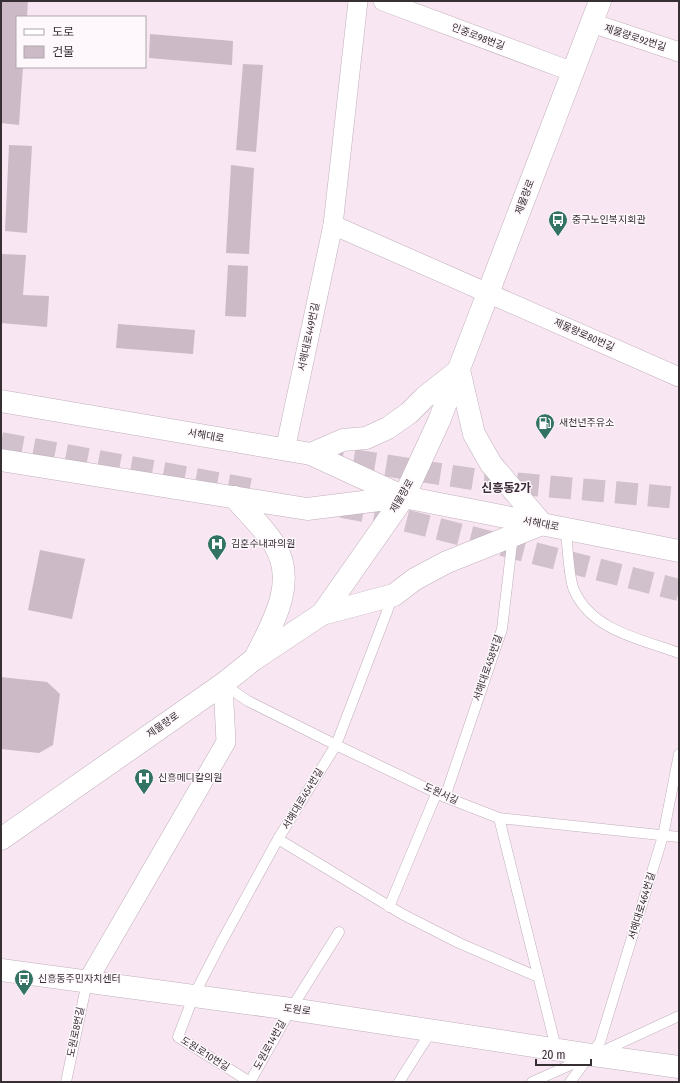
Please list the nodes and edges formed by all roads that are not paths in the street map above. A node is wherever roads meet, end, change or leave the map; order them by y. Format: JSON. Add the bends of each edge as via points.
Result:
{"nodes":[{"id":1,"x":354,"y":1,"type":"edge"},
{"id":2,"x":358,"y":1,"type":"edge"},
{"id":3,"x":383,"y":1,"type":"edge"},
{"id":4,"x":600,"y":1,"type":"edge"},
{"id":5,"x":592,"y":24,"type":"junction"},
{"id":6,"x":679,"y":52,"type":"edge"},
{"id":7,"x":573,"y":72,"type":"junction"},
{"id":8,"x":333,"y":225,"type":"junction"},
{"id":9,"x":488,"y":293,"type":"junction"},
{"id":10,"x":459,"y":370,"type":"junction"},
{"id":11,"x":679,"y":377,"type":"edge"},
{"id":12,"x":1,"y":401,"type":"edge"},
{"id":13,"x":285,"y":450,"type":"junction"},
{"id":14,"x":311,"y":454,"type":"junction"},
{"id":15,"x":1,"y":460,"type":"edge"},
{"id":16,"x":404,"y":497,"type":"junction"},
{"id":17,"x":234,"y":498,"type":"junction"},
{"id":18,"x":542,"y":524,"type":"junction"},
{"id":19,"x":566,"y":529,"type":"junction"},
{"id":20,"x":513,"y":536,"type":"junction"},
{"id":21,"x":679,"y":551,"type":"edge"},
{"id":22,"x":394,"y":595,"type":"junction"},
{"id":23,"x":322,"y":614,"type":"junction"},
{"id":24,"x":679,"y":653,"type":"edge"},
{"id":25,"x":253,"y":660,"type":"junction"},
{"id":26,"x":223,"y":684,"type":"junction"},
{"id":27,"x":336,"y":745,"type":"junction"},
{"id":28,"x":679,"y":754,"type":"edge"},
{"id":29,"x":441,"y":795,"type":"junction"},
{"id":30,"x":500,"y":818,"type":"junction"},
{"id":31,"x":663,"y":836,"type":"junction"},
{"id":32,"x":679,"y":837,"type":"edge"},
{"id":33,"x":1,"y":838,"type":"edge"},
{"id":34,"x":278,"y":839,"type":"junction"},
{"id":35,"x":390,"y":907,"type":"junction"},
{"id":36,"x":339,"y":932,"type":"dead end"},
{"id":37,"x":1,"y":970,"type":"edge"},
{"id":38,"x":538,"y":977,"type":"junction"},
{"id":39,"x":87,"y":982,"type":"junction"},
{"id":40,"x":194,"y":995,"type":"junction"},
{"id":41,"x":291,"y":1008,"type":"junction"},
{"id":42,"x":679,"y":1016,"type":"edge"},
{"id":43,"x":432,"y":1030,"type":"junction"},
{"id":44,"x":556,"y":1048,"type":"junction"},
{"id":45,"x":592,"y":1055,"type":"junction"},
{"id":46,"x":679,"y":1067,"type":"edge"},
{"id":47,"x":66,"y":1082,"type":"edge"},
{"id":48,"x":250,"y":1082,"type":"edge"},
{"id":49,"x":399,"y":1082,"type":"edge"},
{"id":50,"x":532,"y":1082,"type":"edge"},
{"id":51,"x":570,"y":1082,"type":"edge"}],
"edges":[{"from":1,"to":2,"type":"street"},
{"from":2,"to":8,"type":"street","name":"서해대로449번길"},
{"from":3,"to":7,"type":"street","name":"인중로98번길"},
{"from":4,"to":5,"type":"main road","name":"제물량로"},
{"from":5,"to":6,"type":"street","name":"제물량로92번길"},
{"from":5,"to":7,"type":"main road","name":"제물량로"},
{"from":7,"to":9,"type":"main road","name":"제물량로"},
{"from":8,"to":9,"type":"street"},
{"from":8,"to":13,"type":"street","name":"서해대로449번길"},
{"from":9,"to":10,"type":"main road","name":"제물량로"},
{"from":9,"to":11,"type":"street","name":"제물량로80번길"},
{"from":10,"to":14,"type":"main road","via":[[388,428],[366,438],[343,440]]},
{"from":10,"to":16,"type":"main road","name":"제물량로"},
{"from":10,"to":18,"type":"main road","via":[[474,434],[491,464]]},
{"from":12,"to":13,"type":"main road","name":"서해대로"},
{"from":13,"to":14,"type":"main road","name":"서해대로"},
{"from":14,"to":16,"type":"main road","name":"서해대로"},
{"from":15,"to":17,"type":"main road","name":"서해대로"},
{"from":16,"to":17,"type":"main road","name":"서해대로","via":[[307,509]]},
{"from":16,"to":18,"type":"main road","name":"서해대로"},
{"from":16,"to":23,"type":"main road","name":"제물량로"},
{"from":17,"to":25,"type":"main road","via":[[274,544],[284,565],[284,588],[272,625]]},
{"from":18,"to":19,"type":"main road","name":"서해대로"},
{"from":18,"to":20,"type":"main road"},
{"from":19,"to":21,"type":"main road","name":"서해대로"},
{"from":19,"to":24,"type":"lane","via":[[573,589],[591,616],[614,630]]},
{"from":20,"to":22,"type":"main road","via":[[447,562],[415,579]]},
{"from":20,"to":29,"type":"lane","name":"서해대로458번길","via":[[502,629]]},
{"from":22,"to":23,"type":"main road"},
{"from":22,"to":27,"type":"lane","name":"서해대로454번길"},
{"from":23,"to":25,"type":"main road","name":"제물량로"},
{"from":25,"to":26,"type":"main road","name":"제물량로"},
{"from":26,"to":27,"type":"lane","name":"도원서길","via":[[248,701]]},
{"from":26,"to":33,"type":"main road","name":"제물량로"},
{"from":26,"to":39,"type":"street","via":[[226,742]]},
{"from":27,"to":29,"type":"lane","name":"도원서길"},
{"from":27,"to":34,"type":"lane","name":"서해대로454번길"},
{"from":28,"to":31,"type":"lane","name":"서해대로464번길"},
{"from":29,"to":30,"type":"lane","name":"도원서길"},
{"from":29,"to":35,"type":"lane","name":"서해대로458번길"},
{"from":30,"to":31,"type":"lane","name":"도원서길"},
{"from":30,"to":38,"type":"lane"},
{"from":31,"to":32,"type":"lane","name":"도원서길"},
{"from":31,"to":45,"type":"lane","name":"서해대로464번길","via":[[600,1042]]},
{"from":34,"to":35,"type":"lane"},
{"from":34,"to":40,"type":"lane","name":"서해대로454번길"},
{"from":35,"to":38,"type":"lane","via":[[459,943]]},
{"from":36,"to":41,"type":"lane","name":"도원로14번길"},
{"from":37,"to":39,"type":"main road","name":"도원로"},
{"from":38,"to":44,"type":"lane"},
{"from":39,"to":40,"type":"main road","name":"도원로"},
{"from":39,"to":47,"type":"lane","name":"도원로8번길"},
{"from":40,"to":41,"type":"main road","name":"도원로"},
{"from":40,"to":48,"type":"lane","name":"도원로10번길","via":[[178,1037]]},
{"from":41,"to":43,"type":"main road","name":"도원로"},
{"from":41,"to":48,"type":"lane","name":"도원로14번길"},
{"from":42,"to":45,"type":"lane"},
{"from":43,"to":44,"type":"main road","name":"도원로"},
{"from":43,"to":49,"type":"lane"},
{"from":44,"to":45,"type":"main road","name":"도원로"},
{"from":45,"to":46,"type":"main road","name":"도원로"},
{"from":45,"to":50,"type":"lane"},
{"from":45,"to":51,"type":"lane","name":"서해대로464번길"}]}
